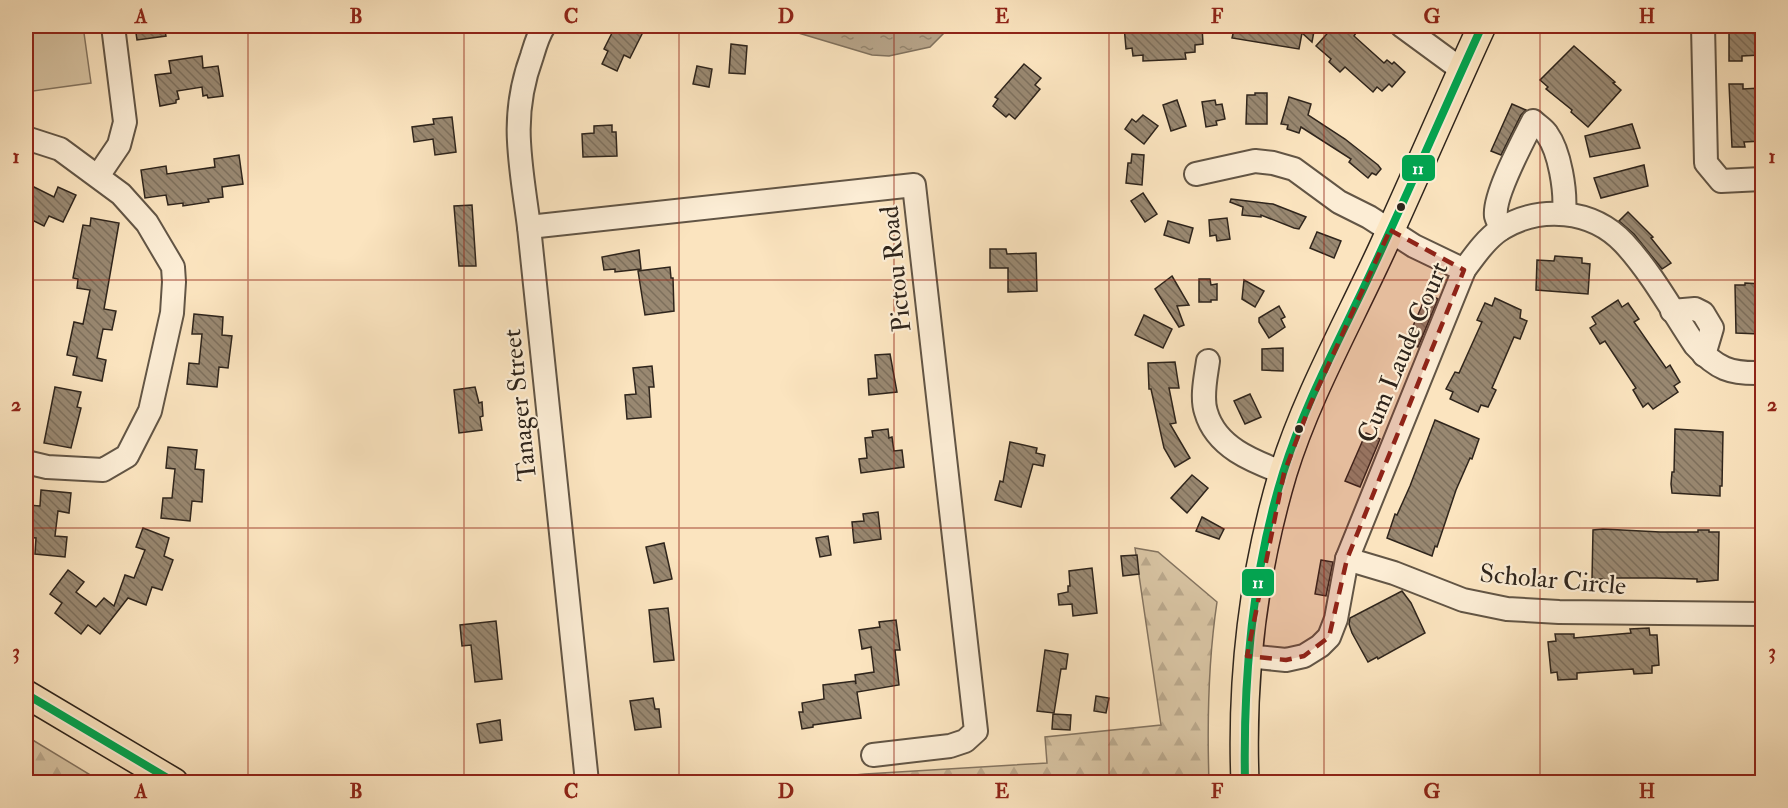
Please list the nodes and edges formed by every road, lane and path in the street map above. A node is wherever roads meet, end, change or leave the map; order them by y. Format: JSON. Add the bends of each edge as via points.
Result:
{"nodes":[{"id":1,"x":113,"y":26,"type":"edge"},
{"id":2,"x":544,"y":26,"type":"edge"},
{"id":3,"x":1402,"y":26,"type":"edge"},
{"id":4,"x":1482,"y":26,"type":"edge"},
{"id":5,"x":1703,"y":26,"type":"edge"},
{"id":6,"x":1462,"y":70,"type":"junction"},
{"id":7,"x":26,"y":138,"type":"edge"},
{"id":8,"x":1196,"y":174,"type":"dead end"},
{"id":9,"x":98,"y":176,"type":"junction"},
{"id":10,"x":1762,"y":179,"type":"edge"},
{"id":11,"x":1564,"y":213,"type":"junction"},
{"id":12,"x":529,"y":226,"type":"junction"},
{"id":13,"x":1501,"y":229,"type":"junction"},
{"id":14,"x":1390,"y":230,"type":"junction"},
{"id":15,"x":1464,"y":270,"type":"junction"},
{"id":16,"x":1208,"y":361,"type":"dead end"},
{"id":17,"x":1762,"y":373,"type":"edge"},
{"id":18,"x":26,"y":462,"type":"edge"},
{"id":19,"x":1284,"y":473,"type":"junction"},
{"id":20,"x":1347,"y":560,"type":"junction"},
{"id":21,"x":1762,"y":614,"type":"edge"},
{"id":22,"x":1247,"y":656,"type":"junction"},
{"id":23,"x":26,"y":694,"type":"edge"},
{"id":24,"x":873,"y":755,"type":"dead end"},
{"id":25,"x":174,"y":783,"type":"edge"},
{"id":26,"x":587,"y":783,"type":"edge"},
{"id":27,"x":1245,"y":783,"type":"edge"}],
"edges":[{"from":1,"to":9,"type":"street","via":[[125,122],[118,146]]},
{"from":2,"to":12,"type":"street","name":"Tanager Street","via":[[519,101],[517,135]]},
{"from":3,"to":6,"type":"street"},
{"from":4,"to":6,"type":"main road"},
{"from":5,"to":10,"type":"street","via":[[1706,163],[1721,181]]},
{"from":6,"to":14,"type":"main road"},
{"from":7,"to":9,"type":"street","via":[[60,149]]},
{"from":8,"to":14,"type":"street","via":[[1255,161],[1294,169],[1339,202]]},
{"from":9,"to":18,"type":"street","via":[[147,223],[173,267],[172,313],[150,411],[127,456],[103,470]]},
{"from":11,"to":13,"type":"street","name":"Cum Laude Court","via":[[1532,215]]},
{"from":11,"to":13,"type":"street","via":[[1566,195],[1554,149],[1547,132],[1533,121],[1497,202],[1496,216]]},
{"from":11,"to":17,"type":"street","name":"Cum Laude Court","via":[[1589,220],[1623,242],[1716,366],[1747,374]]},
{"from":12,"to":24,"type":"street","name":"Pictou Road","via":[[914,185],[976,731],[965,741],[950,746]]},
{"from":12,"to":26,"type":"street","name":"Tanager Street"},
{"from":13,"to":15,"type":"street","name":"Cum Laude Court"},
{"from":14,"to":15,"type":"street"},
{"from":14,"to":19,"type":"main road","via":[[1310,405]]},
{"from":15,"to":20,"type":"street","name":"Cum Laude Court"},
{"from":16,"to":19,"type":"street","via":[[1205,411],[1218,436],[1238,452]]},
{"from":19,"to":22,"type":"main road","via":[[1254,597]]},
{"from":20,"to":21,"type":"street","name":"Scholar Circle","via":[[1394,573],[1463,600],[1507,609]]},
{"from":20,"to":22,"type":"street","name":"Cum Laude Court","via":[[1336,619],[1329,637],[1320,646],[1304,656],[1286,660]]},
{"from":22,"to":27,"type":"main road"},
{"from":23,"to":25,"type":"main road"}]}
